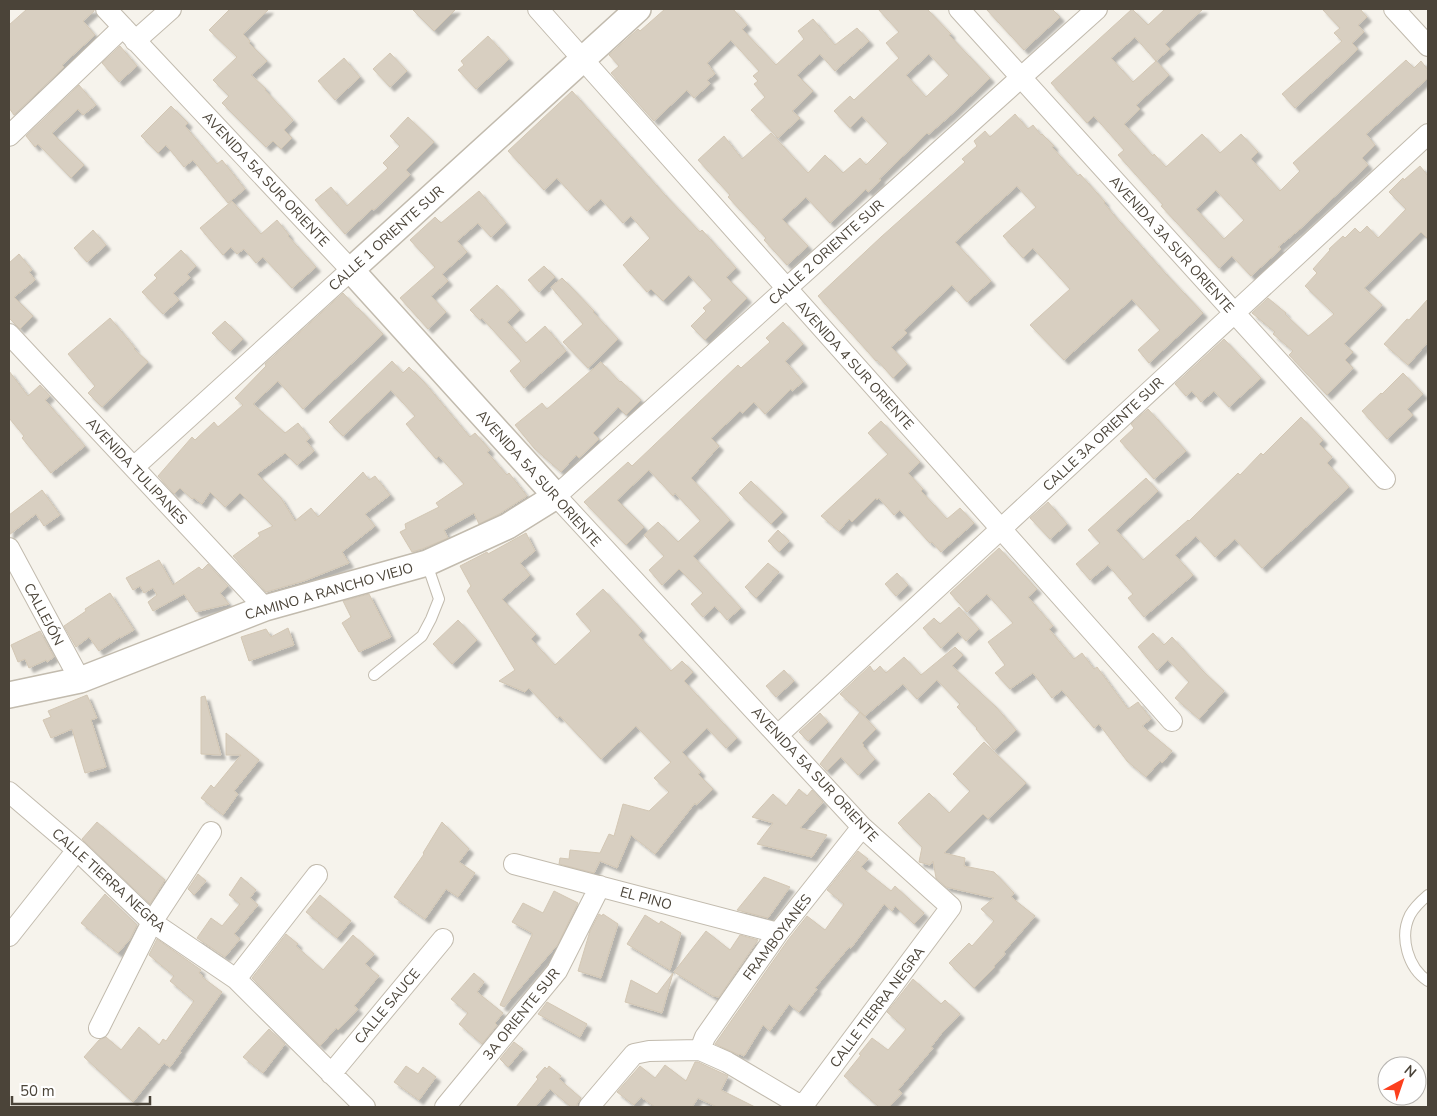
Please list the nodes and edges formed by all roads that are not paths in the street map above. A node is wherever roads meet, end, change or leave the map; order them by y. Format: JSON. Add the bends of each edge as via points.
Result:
{"nodes":[{"id":1,"x":106,"y":9,"type":"edge"},
{"id":2,"x":171,"y":9,"type":"edge"},
{"id":3,"x":538,"y":9,"type":"edge"},
{"id":4,"x":638,"y":9,"type":"edge"},
{"id":5,"x":959,"y":9,"type":"edge"},
{"id":6,"x":1097,"y":9,"type":"edge"},
{"id":7,"x":1394,"y":9,"type":"edge"},
{"id":8,"x":129,"y":34,"type":"junction"},
{"id":9,"x":1428,"y":46,"type":"edge"},
{"id":10,"x":583,"y":58,"type":"junction"},
{"id":11,"x":1021,"y":77,"type":"junction"},
{"id":12,"x":1428,"y":134,"type":"edge"},
{"id":13,"x":9,"y":136,"type":"edge"},
{"id":14,"x":351,"y":270,"type":"junction"},
{"id":15,"x":787,"y":288,"type":"junction"},
{"id":16,"x":1234,"y":313,"type":"junction"},
{"id":17,"x":9,"y":334,"type":"edge"},
{"id":18,"x":134,"y":467,"type":"junction"},
{"id":19,"x":1385,"y":479,"type":"dead end"},
{"id":20,"x":556,"y":496,"type":"junction"},
{"id":21,"x":1001,"y":528,"type":"junction"},
{"id":22,"x":9,"y":548,"type":"edge"},
{"id":23,"x":427,"y":563,"type":"junction"},
{"id":24,"x":266,"y":608,"type":"junction"},
{"id":25,"x":374,"y":675,"type":"dead end"},
{"id":26,"x":80,"y":680,"type":"junction"},
{"id":27,"x":9,"y":695,"type":"edge"},
{"id":28,"x":1172,"y":721,"type":"dead end"},
{"id":29,"x":778,"y":736,"type":"junction"},
{"id":30,"x":9,"y":792,"type":"edge"},
{"id":31,"x":862,"y":827,"type":"junction"},
{"id":32,"x":210,"y":832,"type":"dead end"},
{"id":33,"x":77,"y":850,"type":"junction"},
{"id":34,"x":514,"y":864,"type":"dead end"},
{"id":35,"x":317,"y":875,"type":"dead end"},
{"id":36,"x":600,"y":886,"type":"junction"},
{"id":37,"x":1428,"y":895,"type":"edge"},
{"id":38,"x":951,"y":907,"type":"joint"},
{"id":39,"x":152,"y":922,"type":"junction"},
{"id":40,"x":778,"y":933,"type":"junction"},
{"id":41,"x":9,"y":936,"type":"edge"},
{"id":42,"x":443,"y":939,"type":"dead end"},
{"id":43,"x":236,"y":979,"type":"junction"},
{"id":44,"x":1428,"y":981,"type":"edge"},
{"id":45,"x":99,"y":1028,"type":"dead end"},
{"id":46,"x":700,"y":1050,"type":"junction"},
{"id":47,"x":331,"y":1074,"type":"junction"},
{"id":48,"x":365,"y":1107,"type":"edge"},
{"id":49,"x":445,"y":1107,"type":"edge"},
{"id":50,"x":589,"y":1107,"type":"edge"},
{"id":51,"x":802,"y":1107,"type":"edge"}],
"edges":[{"from":1,"to":8,"type":"street","name":"AVENIDA 5A SUR ORIENTE"},
{"from":2,"to":8,"type":"street"},
{"from":3,"to":10,"type":"street","name":"AVENIDA 4 SUR ORIENTE"},
{"from":4,"to":10,"type":"street","name":"CALLE 1 ORIENTE SUR"},
{"from":5,"to":11,"type":"street","name":"AVENIDA 3A SUR ORIENTE"},
{"from":6,"to":11,"type":"street","name":"CALLE 2 ORIENTE SUR"},
{"from":7,"to":9,"type":"street"},
{"from":8,"to":13,"type":"street"},
{"from":8,"to":14,"type":"street","name":"AVENIDA 5A SUR ORIENTE"},
{"from":10,"to":14,"type":"street","name":"CALLE 1 ORIENTE SUR"},
{"from":10,"to":15,"type":"street","name":"AVENIDA 4 SUR ORIENTE"},
{"from":11,"to":15,"type":"street","name":"CALLE 2 ORIENTE SUR"},
{"from":11,"to":16,"type":"street","name":"AVENIDA 3A SUR ORIENTE"},
{"from":12,"to":16,"type":"street","name":"CALLE 3A ORIENTE SUR"},
{"from":14,"to":18,"type":"street","name":"CALLE 1 ORIENTE SUR"},
{"from":14,"to":20,"type":"street","name":"AVENIDA 5A SUR ORIENTE"},
{"from":15,"to":20,"type":"street","name":"CALLE 2 ORIENTE SUR"},
{"from":15,"to":21,"type":"street","name":"AVENIDA 4 SUR ORIENTE"},
{"from":16,"to":19,"type":"street","name":"AVENIDA 3A SUR ORIENTE"},
{"from":16,"to":21,"type":"street","name":"CALLE 3A ORIENTE SUR"},
{"from":17,"to":18,"type":"street","name":"AVENIDA TULIPANES"},
{"from":18,"to":24,"type":"street","name":"AVENIDA TULIPANES"},
{"from":20,"to":23,"type":"street","name":"CAMINO A RANCHO VIEJO","via":[[508,526]]},
{"from":20,"to":29,"type":"street","name":"AVENIDA 5A SUR ORIENTE"},
{"from":21,"to":28,"type":"street","name":"AVENIDA 4 SUR ORIENTE"},
{"from":21,"to":29,"type":"street","name":"CALLE 3A ORIENTE SUR"},
{"from":22,"to":26,"type":"street","name":"CALLEJÓN"},
{"from":23,"to":24,"type":"street","name":"CAMINO A RANCHO VIEJO"},
{"from":23,"to":25,"type":"lane","via":[[440,598],[431,619],[422,636]]},
{"from":24,"to":26,"type":"street","name":"CAMINO A RANCHO VIEJO"},
{"from":26,"to":27,"type":"street","name":"CAMINO A RANCHO VIEJO"},
{"from":29,"to":31,"type":"street","name":"AVENIDA 5A SUR ORIENTE"},
{"from":30,"to":33,"type":"street","name":"CALLE TIERRA NEGRA"},
{"from":31,"to":38,"type":"street","name":"AVENIDA 5A SUR ORIENTE"},
{"from":31,"to":40,"type":"street","name":"FRAMBOYANES"},
{"from":32,"to":39,"type":"street"},
{"from":33,"to":39,"type":"street","name":"CALLE TIERRA NEGRA"},
{"from":33,"to":41,"type":"street"},
{"from":34,"to":36,"type":"street","name":"EL PINO"},
{"from":35,"to":43,"type":"street"},
{"from":36,"to":40,"type":"street","name":"EL PINO"},
{"from":36,"to":49,"type":"street","name":"3A ORIENTE SUR","via":[[558,971]]},
{"from":37,"to":44,"type":"lane","via":[[1409,916],[1405,933],[1406,950],[1412,965]]},
{"from":38,"to":51,"type":"street","name":"CALLE TIERRA NEGRA"},
{"from":39,"to":43,"type":"street","name":"CALLE TIERRA NEGRA"},
{"from":39,"to":45,"type":"street"},
{"from":40,"to":46,"type":"street","name":"FRAMBOYANES","via":[[705,1037]]},
{"from":42,"to":47,"type":"street","name":"CALLE SAUCE"},
{"from":43,"to":47,"type":"street","name":"CALLE TIERRA NEGRA"},
{"from":46,"to":50,"type":"street","via":[[634,1054]]},
{"from":46,"to":51,"type":"street","via":[[727,1062]]},
{"from":47,"to":48,"type":"street","name":"CALLE TIERRA NEGRA"}]}
